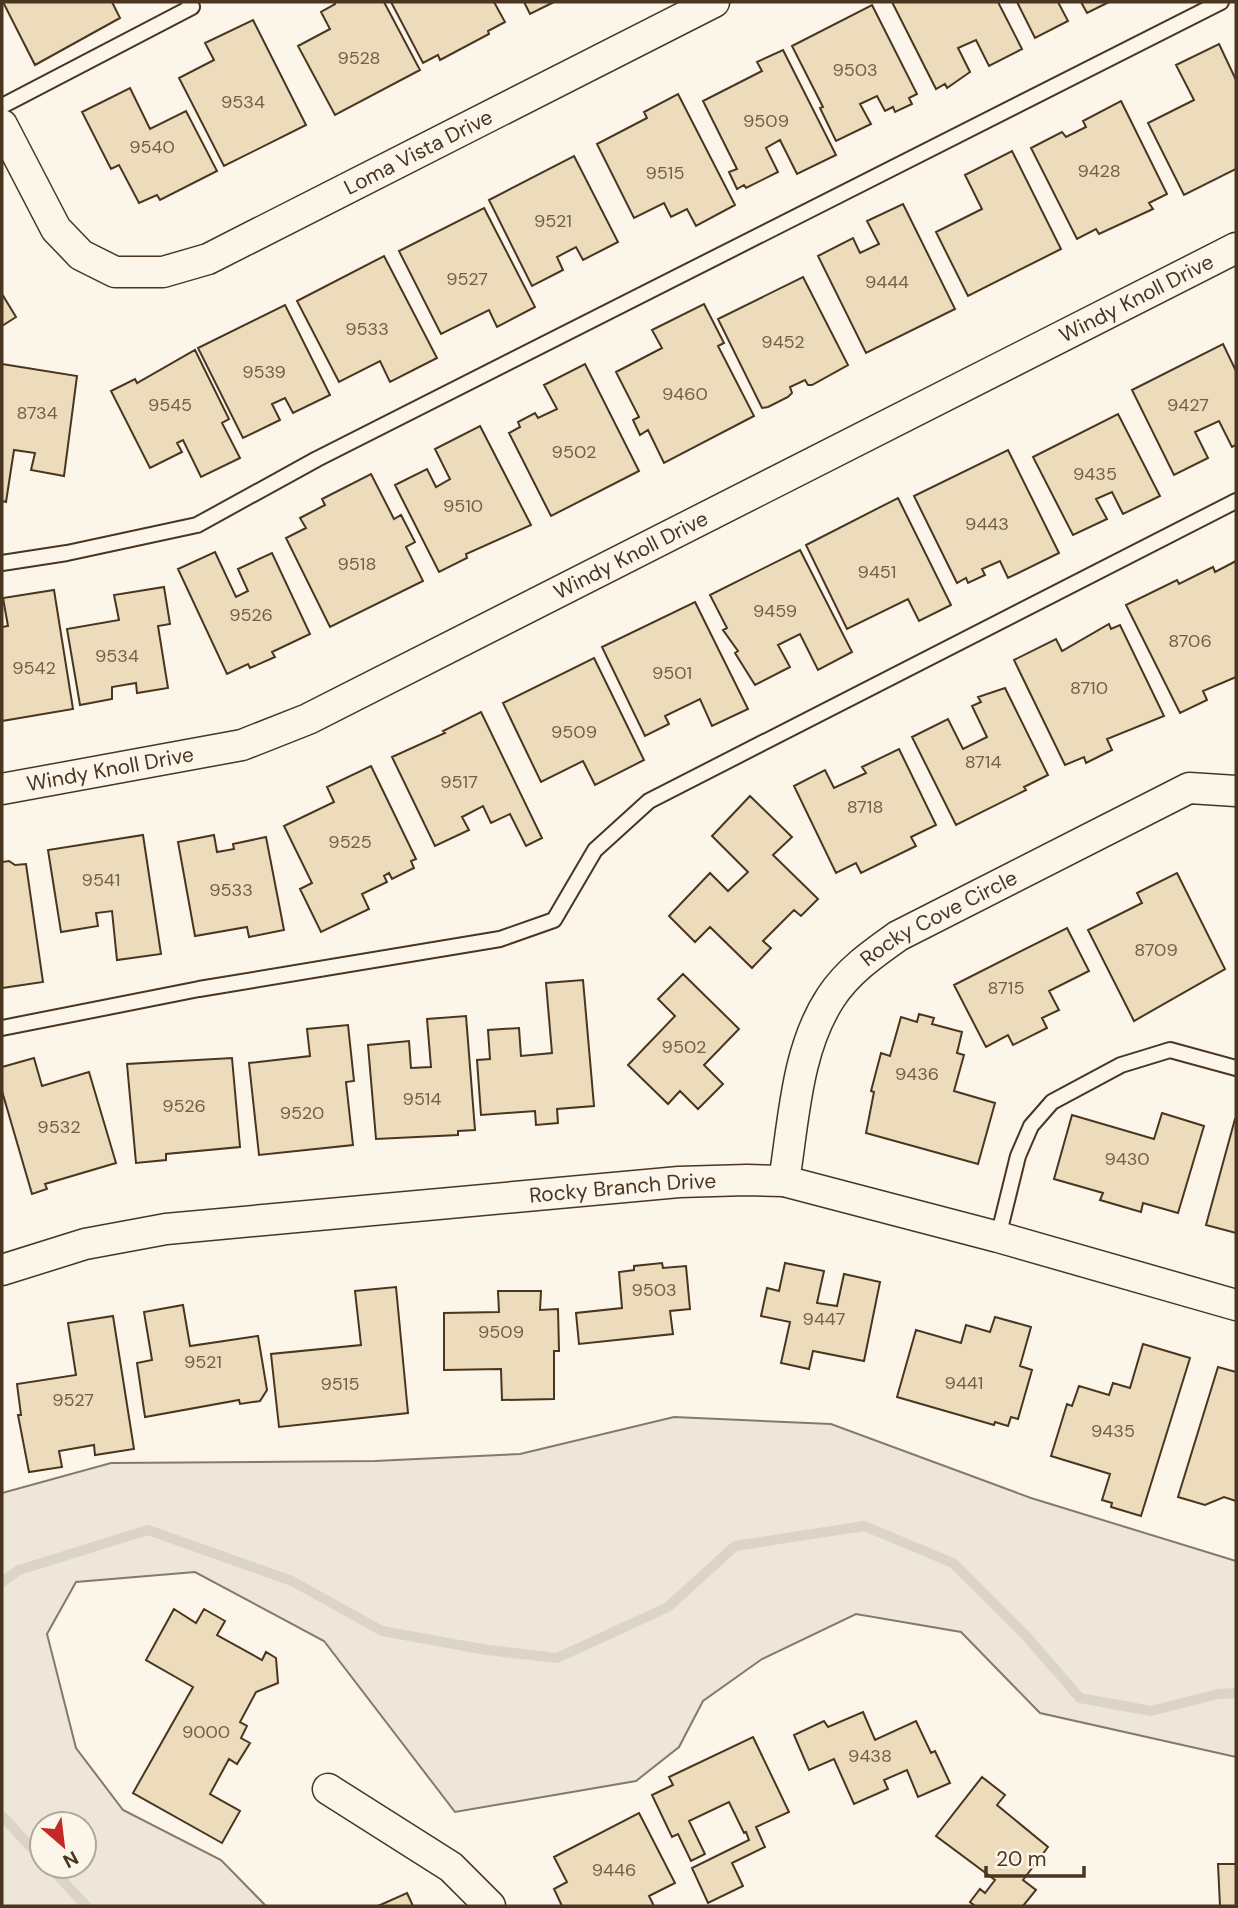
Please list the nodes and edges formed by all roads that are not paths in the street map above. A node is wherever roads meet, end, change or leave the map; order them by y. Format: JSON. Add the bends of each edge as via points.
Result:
{"nodes":[{"id":1,"x":714,"y":2,"type":"edge"},
{"id":2,"x":1221,"y":2,"type":"edge"},
{"id":3,"x":194,"y":3,"type":"edge"},
{"id":4,"x":2,"y":106,"type":"edge"},
{"id":5,"x":2,"y":125,"type":"edge"},
{"id":6,"x":1236,"y":248,"type":"edge"},
{"id":7,"x":1236,"y":501,"type":"edge"},
{"id":8,"x":2,"y":563,"type":"edge"},
{"id":9,"x":2,"y":789,"type":"edge"},
{"id":10,"x":1236,"y":791,"type":"edge"},
{"id":11,"x":2,"y":1028,"type":"edge"},
{"id":12,"x":1236,"y":1068,"type":"edge"},
{"id":13,"x":784,"y":1181,"type":"junction"},
{"id":14,"x":998,"y":1237,"type":"junction"},
{"id":15,"x":2,"y":1270,"type":"edge"},
{"id":16,"x":1236,"y":1306,"type":"edge"},
{"id":17,"x":328,"y":1789,"type":"dead end"},
{"id":18,"x":490,"y":1906,"type":"edge"}],
"edges":[{"from":1,"to":5,"type":"street","name":"Loma Vista Drive","via":[[208,259],[163,272],[115,272],[81,255],[57,229]]},
{"from":2,"to":8,"type":"lane","via":[[317,458],[197,525],[67,554]]},
{"from":3,"to":4,"type":"lane"},
{"from":6,"to":9,"type":"street","name":"Windy Knoll Drive","via":[[307,719],[242,745]]},
{"from":7,"to":11,"type":"lane","via":[[649,801],[594,850],[554,920],[500,939],[199,989]]},
{"from":10,"to":13,"type":"street","name":"Rocky Cove Circle","via":[[1189,788],[898,936],[861,963],[831,997],[806,1048]]},
{"from":12,"to":14,"type":"lane","via":[[1170,1050],[1121,1065],[1052,1102],[1031,1126],[1018,1156]]},
{"from":13,"to":14,"type":"street","name":"Rocky Branch Drive"},
{"from":13,"to":15,"type":"street","name":"Rocky Branch Drive","via":[[679,1182],[166,1229],[85,1244]]},
{"from":14,"to":16,"type":"street","name":"Rocky Branch Drive"},
{"from":17,"to":18,"type":"street","via":[[451,1867]]}]}
